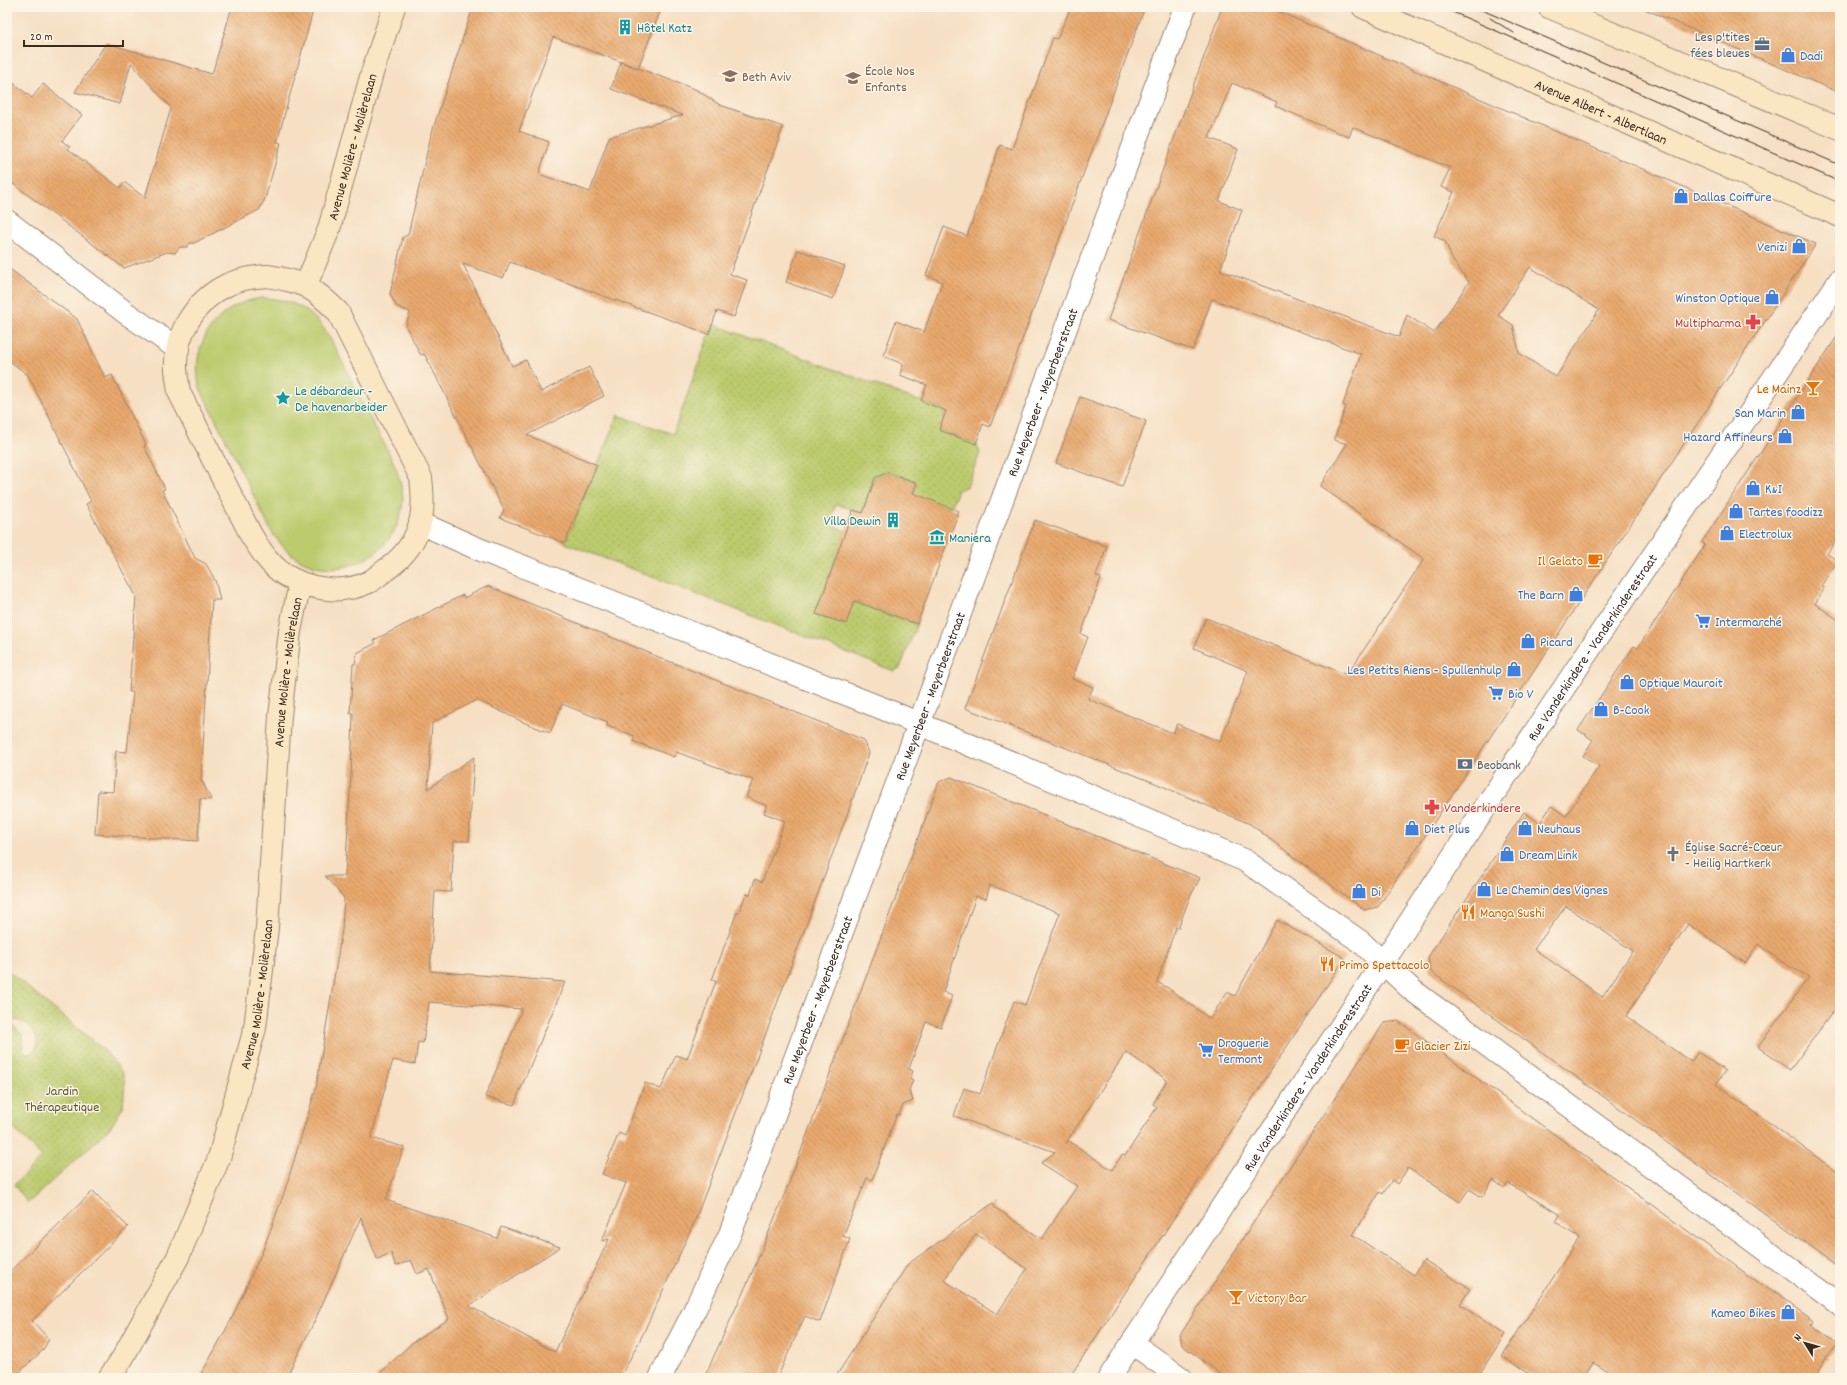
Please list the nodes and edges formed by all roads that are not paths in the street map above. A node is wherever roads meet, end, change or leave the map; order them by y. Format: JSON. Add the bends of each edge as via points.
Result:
{"nodes":[{"id":1,"x":394,"y":7,"type":"edge"},
{"id":2,"x":1185,"y":7,"type":"edge"},
{"id":3,"x":1363,"y":7,"type":"edge"},
{"id":4,"x":1549,"y":7,"type":"edge"},
{"id":5,"x":1840,"y":130,"type":"edge"},
{"id":6,"x":1840,"y":216,"type":"edge"},
{"id":7,"x":7,"y":220,"type":"edge"},
{"id":8,"x":1840,"y":280,"type":"edge"},
{"id":9,"x":306,"y":285,"type":"junction"},
{"id":10,"x":178,"y":349,"type":"junction"},
{"id":11,"x":420,"y":524,"type":"junction"},
{"id":12,"x":300,"y":583,"type":"junction"},
{"id":13,"x":918,"y":723,"type":"junction"},
{"id":14,"x":1383,"y":963,"type":"junction"},
{"id":15,"x":1840,"y":1305,"type":"edge"},
{"id":16,"x":1132,"y":1343,"type":"junction"},
{"id":17,"x":109,"y":1378,"type":"edge"},
{"id":18,"x":660,"y":1378,"type":"edge"},
{"id":19,"x":1110,"y":1378,"type":"edge"},
{"id":20,"x":1181,"y":1378,"type":"edge"}],
"edges":[{"from":1,"to":9,"type":"street","name":"Avenue Molière - Molièrelaan","via":[[372,73],[329,229]]},
{"from":2,"to":13,"type":"street","name":"Rue Meyerbeer - Meyerbeerstraat"},
{"from":3,"to":6,"type":"street","name":"Avenue Albert - Albertlaan"},
{"from":4,"to":5,"type":"street"},
{"from":7,"to":10,"type":"street"},
{"from":8,"to":14,"type":"street","name":"Rue Vanderkindere - Vanderkinderestraat","via":[[1590,649]]},
{"from":9,"to":10,"type":"street","via":[[290,279],[267,276],[228,284],[208,297],[192,314],[183,331]]},
{"from":9,"to":11,"type":"street","via":[[338,312],[412,459],[421,478],[423,501]]},
{"from":10,"to":12,"type":"street","via":[[176,370],[179,392],[251,535],[264,557],[281,572]]},
{"from":11,"to":12,"type":"street","via":[[414,540],[400,559],[370,582],[346,588],[325,589]]},
{"from":11,"to":13,"type":"street"},
{"from":12,"to":17,"type":"street","name":"Avenue Molière - Molièrelaan","via":[[290,631],[280,716],[267,928],[255,1028],[219,1158],[178,1257]]},
{"from":13,"to":14,"type":"street","via":[[1244,860],[1361,942]]},
{"from":13,"to":18,"type":"street","name":"Rue Meyerbeer - Meyerbeerstraat","via":[[730,1234]]},
{"from":14,"to":15,"type":"street","via":[[1412,990]]},
{"from":14,"to":16,"type":"street","name":"Rue Vanderkindere - Vanderkinderestraat"},
{"from":16,"to":19,"type":"street","name":"Rue Vanderkindere - Vanderkinderestraat"},
{"from":16,"to":20,"type":"street"}]}
